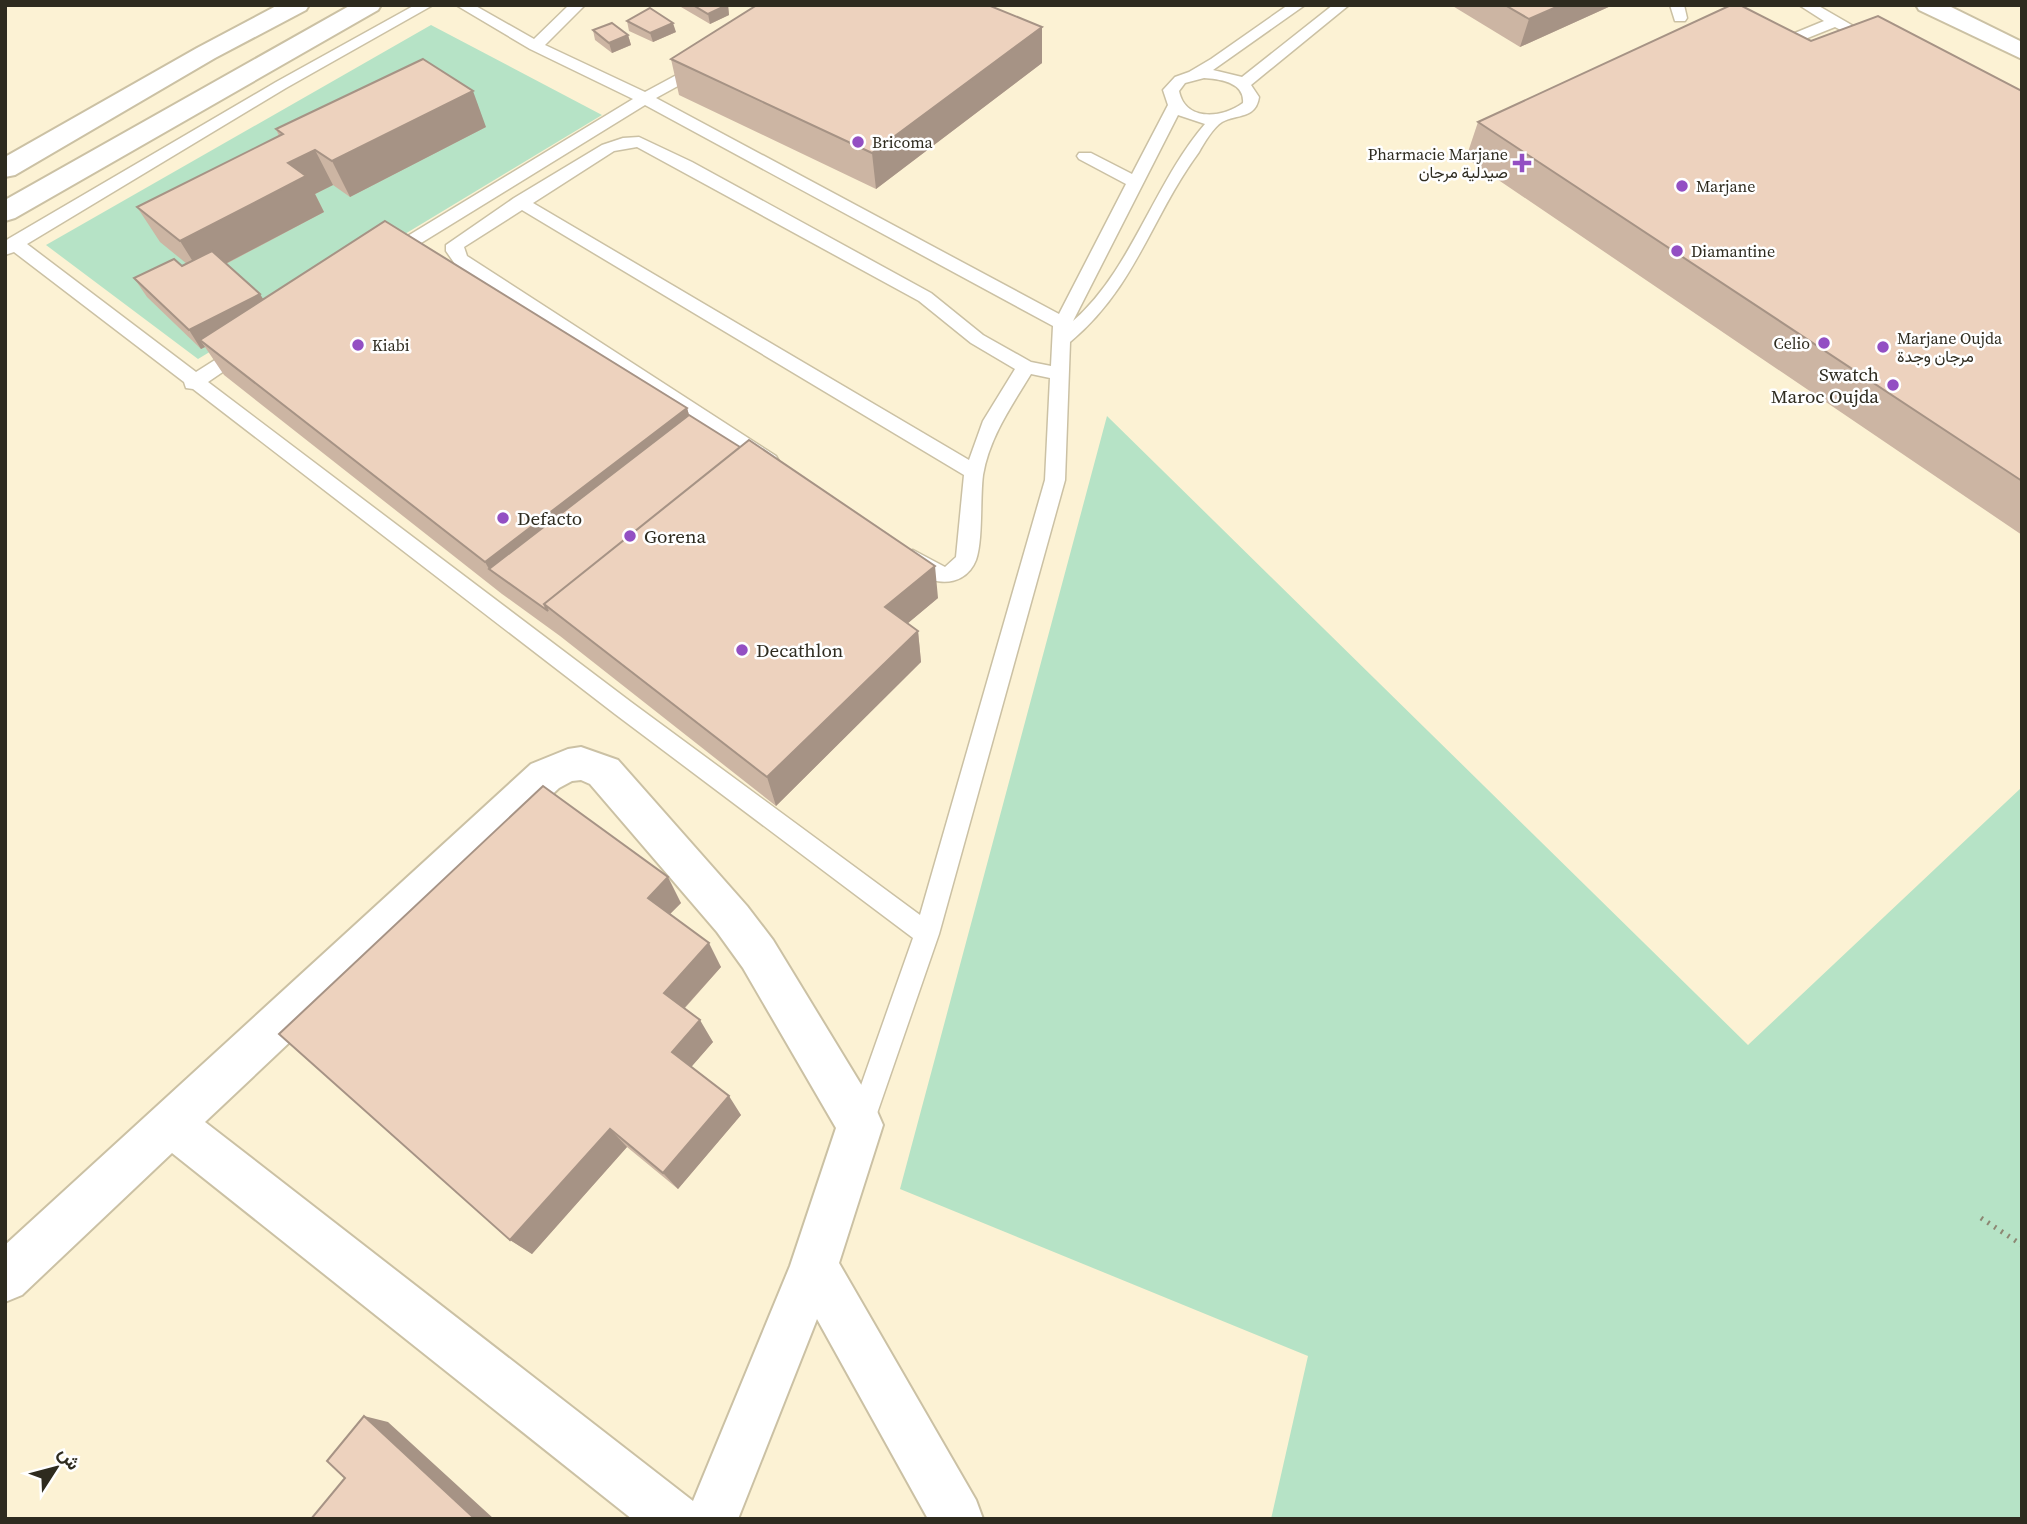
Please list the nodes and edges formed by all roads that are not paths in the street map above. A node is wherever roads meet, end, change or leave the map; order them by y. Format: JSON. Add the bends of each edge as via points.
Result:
{"nodes":[{"id":1,"x":297,"y":5,"type":"edge"},
{"id":2,"x":369,"y":5,"type":"edge"},
{"id":3,"x":426,"y":5,"type":"edge"},
{"id":4,"x":463,"y":5,"type":"edge"},
{"id":5,"x":578,"y":5,"type":"edge"},
{"id":6,"x":1298,"y":5,"type":"edge"},
{"id":7,"x":1342,"y":5,"type":"edge"},
{"id":8,"x":1807,"y":5,"type":"edge"},
{"id":9,"x":1928,"y":5,"type":"edge"},
{"id":10,"x":1980,"y":5,"type":"edge"},
{"id":11,"x":2011,"y":20,"type":"dead end"},
{"id":12,"x":1836,"y":21,"type":"junction"},
{"id":13,"x":1795,"y":38,"type":"edge"},
{"id":14,"x":535,"y":46,"type":"junction"},
{"id":15,"x":1894,"y":52,"type":"edge"},
{"id":16,"x":2022,"y":52,"type":"edge"},
{"id":17,"x":716,"y":59,"type":"edge"},
{"id":18,"x":1190,"y":75,"type":"junction"},
{"id":19,"x":1244,"y":84,"type":"junction"},
{"id":20,"x":646,"y":99,"type":"junction"},
{"id":21,"x":1175,"y":106,"type":"junction"},
{"id":22,"x":1216,"y":120,"type":"junction"},
{"id":23,"x":597,"y":127,"type":"junction"},
{"id":24,"x":623,"y":143,"type":"junction"},
{"id":25,"x":1085,"y":156,"type":"dead end"},
{"id":26,"x":5,"y":169,"type":"edge"},
{"id":27,"x":1137,"y":183,"type":"junction"},
{"id":28,"x":520,"y":202,"type":"junction"},
{"id":29,"x":5,"y":212,"type":"edge"},
{"id":30,"x":10,"y":247,"type":"edge"},
{"id":31,"x":375,"y":264,"type":"edge"},
{"id":32,"x":1067,"y":331,"type":"junction"},
{"id":33,"x":261,"y":338,"type":"edge"},
{"id":34,"x":1026,"y":367,"type":"junction"},
{"id":35,"x":1061,"y":374,"type":"junction"},
{"id":36,"x":193,"y":383,"type":"junction"},
{"id":37,"x":783,"y":470,"type":"edge"},
{"id":38,"x":974,"y":472,"type":"junction"},
{"id":39,"x":897,"y":545,"type":"edge"},
{"id":40,"x":927,"y":934,"type":"junction"},
{"id":41,"x":170,"y":1123,"type":"junction"},
{"id":42,"x":860,"y":1125,"type":"junction"},
{"id":43,"x":814,"y":1266,"type":"junction"},
{"id":44,"x":5,"y":1278,"type":"edge"},
{"id":45,"x":674,"y":1519,"type":"edge"},
{"id":46,"x":712,"y":1519,"type":"edge"},
{"id":47,"x":957,"y":1519,"type":"edge"}],
"edges":[{"from":1,"to":26,"type":"main road"},
{"from":2,"to":29,"type":"main road"},
{"from":3,"to":30,"type":"lane","via":[[281,85]]},
{"from":4,"to":14,"type":"lane"},
{"from":5,"to":14,"type":"lane"},
{"from":6,"to":18,"type":"lane"},
{"from":7,"to":19,"type":"lane"},
{"from":8,"to":12,"type":"lane"},
{"from":9,"to":16,"type":"main road"},
{"from":10,"to":11,"type":"main road"},
{"from":12,"to":13,"type":"lane"},
{"from":12,"to":15,"type":"lane"},
{"from":14,"to":20,"type":"lane"},
{"from":17,"to":20,"type":"lane"},
{"from":18,"to":19,"type":"lane","via":[[1221,75]]},
{"from":18,"to":21,"type":"lane","via":[[1171,90]]},
{"from":19,"to":22,"type":"lane","via":[[1250,92],[1250,105],[1233,117]]},
{"from":20,"to":23,"type":"lane"},
{"from":20,"to":32,"type":"lane"},
{"from":21,"to":22,"type":"lane","via":[[1189,115]]},
{"from":21,"to":27,"type":"lane"},
{"from":22,"to":32,"type":"lane","via":[[1188,156],[1116,279]]},
{"from":23,"to":24,"type":"lane"},
{"from":23,"to":31,"type":"lane"},
{"from":24,"to":28,"type":"lane"},
{"from":24,"to":34,"type":"lane","via":[[639,142],[925,297],[977,339]]},
{"from":25,"to":27,"type":"lane"},
{"from":27,"to":32,"type":"lane"},
{"from":28,"to":37,"type":"lane","via":[[460,240],[455,251],[461,261]]},
{"from":28,"to":38,"type":"lane"},
{"from":30,"to":36,"type":"lane"},
{"from":32,"to":35,"type":"lane"},
{"from":33,"to":36,"type":"lane"},
{"from":34,"to":35,"type":"lane"},
{"from":34,"to":38,"type":"lane","via":[[992,421]]},
{"from":35,"to":40,"type":"lane","via":[[1055,481]]},
{"from":36,"to":40,"type":"lane"},
{"from":38,"to":39,"type":"lane","via":[[966,559],[958,570],[948,576],[935,575]]},
{"from":40,"to":42,"type":"lane"},
{"from":41,"to":42,"type":"main road","via":[[545,776],[582,762],[604,772],[732,919],[758,954]]},
{"from":41,"to":44,"type":"main road"},
{"from":41,"to":45,"type":"main road"},
{"from":42,"to":43,"type":"main road"},
{"from":43,"to":46,"type":"main road"},
{"from":43,"to":47,"type":"main road"}]}
